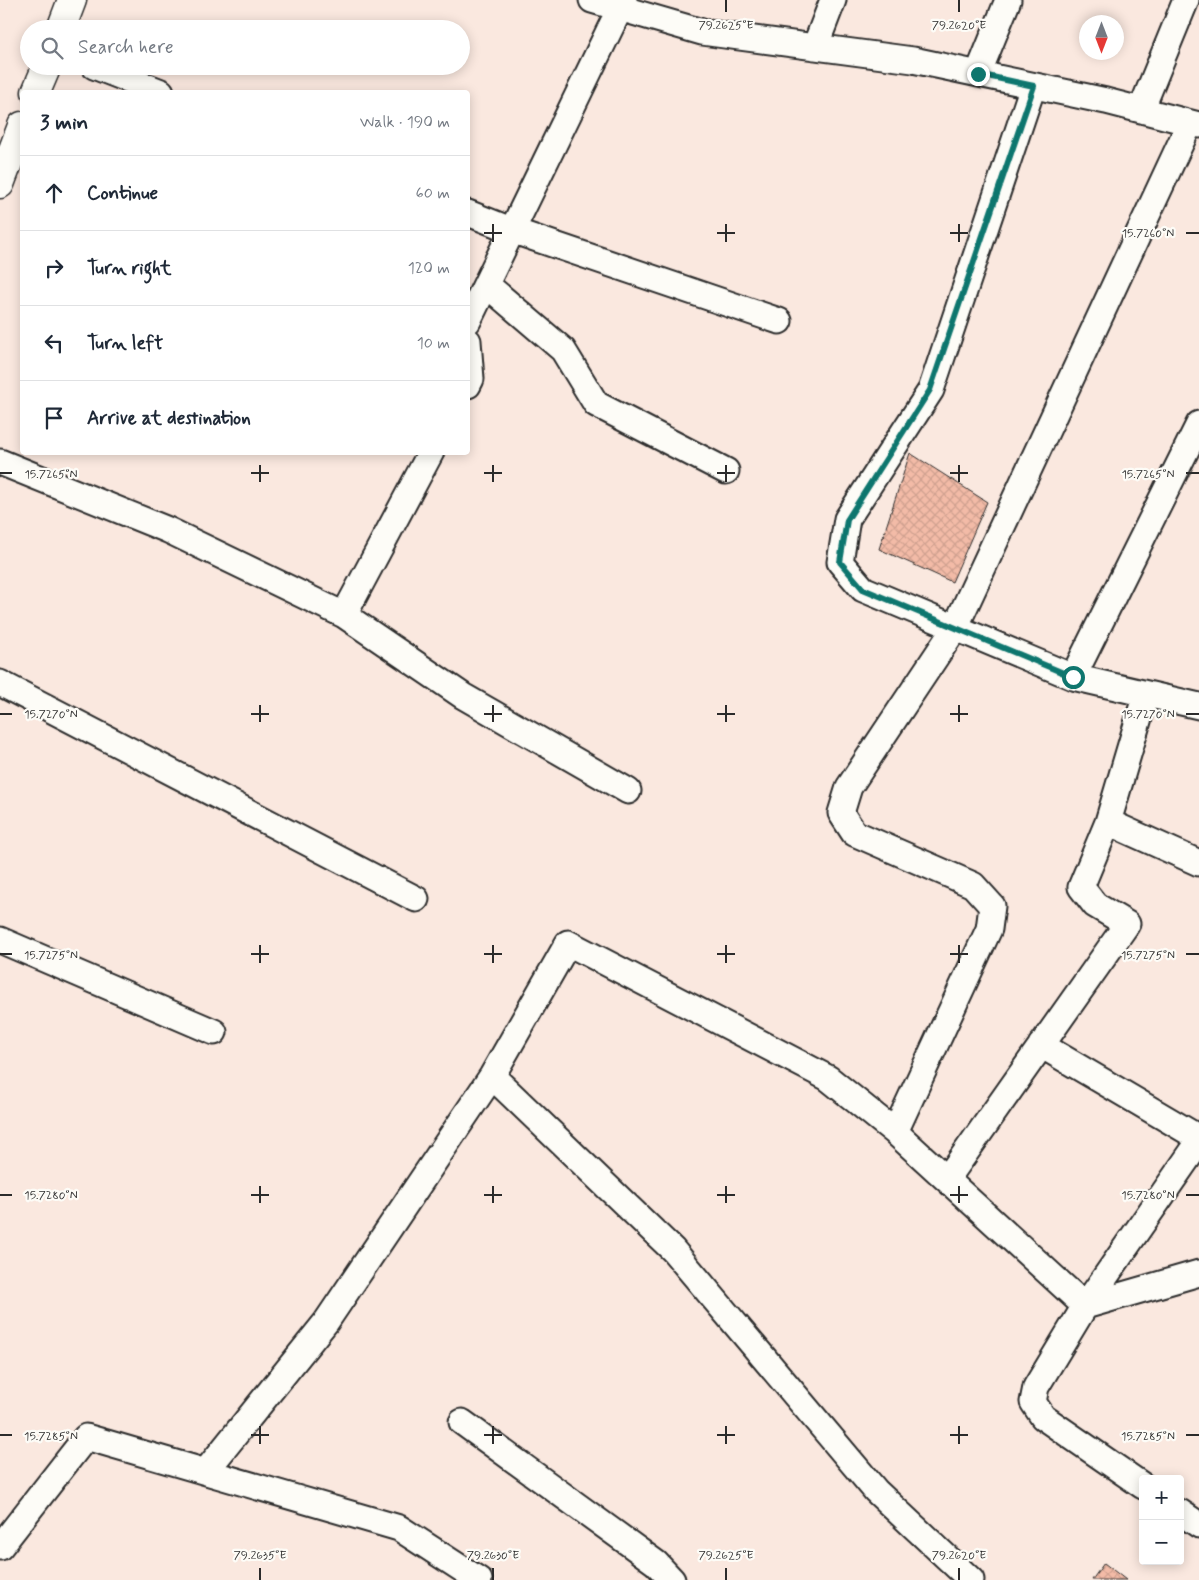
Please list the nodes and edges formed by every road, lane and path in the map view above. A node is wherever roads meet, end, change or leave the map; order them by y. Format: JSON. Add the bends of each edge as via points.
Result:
{"nodes":[{"id":1,"x":72,"y":0,"type":"edge"},
{"id":2,"x":592,"y":0,"type":"edge"},
{"id":3,"x":833,"y":0,"type":"edge"},
{"id":4,"x":1008,"y":0,"type":"edge"},
{"id":5,"x":1186,"y":0,"type":"edge"},
{"id":6,"x":622,"y":4,"type":"edge"},
{"id":7,"x":64,"y":20,"type":"edge"},
{"id":8,"x":816,"y":47,"type":"junction"},
{"id":9,"x":978,"y":74,"type":"junction"},
{"id":10,"x":43,"y":75,"type":"edge"},
{"id":11,"x":117,"y":75,"type":"edge"},
{"id":12,"x":1034,"y":86,"type":"junction"},
{"id":13,"x":37,"y":90,"type":"edge"},
{"id":14,"x":155,"y":90,"type":"edge"},
{"id":15,"x":1141,"y":110,"type":"junction"},
{"id":16,"x":1195,"y":124,"type":"edge"},
{"id":17,"x":20,"y":138,"type":"edge"},
{"id":18,"x":17,"y":157,"type":"edge"},
{"id":19,"x":0,"y":184,"type":"edge"},
{"id":20,"x":470,"y":214,"type":"edge"},
{"id":21,"x":511,"y":230,"type":"junction"},
{"id":22,"x":487,"y":285,"type":"junction"},
{"id":23,"x":470,"y":318,"type":"edge"},
{"id":24,"x":779,"y":321,"type":"dead end"},
{"id":25,"x":470,"y":366,"type":"edge"},
{"id":26,"x":470,"y":380,"type":"edge"},
{"id":27,"x":1199,"y":424,"type":"edge"},
{"id":28,"x":429,"y":455,"type":"edge"},
{"id":29,"x":0,"y":462,"type":"edge"},
{"id":30,"x":726,"y":471,"type":"dead end"},
{"id":31,"x":344,"y":615,"type":"junction"},
{"id":32,"x":955,"y":628,"type":"junction"},
{"id":33,"x":1073,"y":677,"type":"junction"},
{"id":34,"x":0,"y":683,"type":"edge"},
{"id":35,"x":1146,"y":694,"type":"junction"},
{"id":36,"x":1199,"y":706,"type":"edge"},
{"id":37,"x":628,"y":791,"type":"dead end"},
{"id":38,"x":1108,"y":822,"type":"junction"},
{"id":39,"x":1199,"y":863,"type":"edge"},
{"id":40,"x":416,"y":899,"type":"dead end"},
{"id":41,"x":0,"y":940,"type":"edge"},
{"id":42,"x":214,"y":1032,"type":"dead end"},
{"id":43,"x":1041,"y":1045,"type":"junction"},
{"id":44,"x":492,"y":1076,"type":"junction"},
{"id":45,"x":895,"y":1132,"type":"junction"},
{"id":46,"x":1199,"y":1140,"type":"edge"},
{"id":47,"x":947,"y":1179,"type":"junction"},
{"id":48,"x":1199,"y":1272,"type":"edge"},
{"id":49,"x":1085,"y":1306,"type":"junction"},
{"id":50,"x":462,"y":1422,"type":"dead end"},
{"id":51,"x":206,"y":1471,"type":"junction"},
{"id":52,"x":1139,"y":1483,"type":"edge"},
{"id":53,"x":1184,"y":1515,"type":"edge"},
{"id":54,"x":1199,"y":1525,"type":"edge"},
{"id":55,"x":0,"y":1547,"type":"edge"},
{"id":56,"x":479,"y":1580,"type":"edge"},
{"id":57,"x":672,"y":1580,"type":"edge"},
{"id":58,"x":971,"y":1580,"type":"edge"}],
"edges":[{"from":1,"to":7,"type":"main road"},
{"from":2,"to":6,"type":"street"},
{"from":3,"to":8,"type":"street"},
{"from":4,"to":9,"type":"street"},
{"from":5,"to":15,"type":"street"},
{"from":6,"to":8,"type":"street","via":[[702,32]]},
{"from":6,"to":21,"type":"street"},
{"from":8,"to":9,"type":"street","via":[[913,60]]},
{"from":9,"to":12,"type":"street"},
{"from":10,"to":13,"type":"main road"},
{"from":11,"to":14,"type":"street"},
{"from":12,"to":15,"type":"street"},
{"from":12,"to":32,"type":"street","via":[[930,390],[847,520],[840,562],[863,589]]},
{"from":15,"to":16,"type":"street"},
{"from":16,"to":32,"type":"street"},
{"from":17,"to":18,"type":"main road"},
{"from":18,"to":19,"type":"main road"},
{"from":20,"to":21,"type":"street"},
{"from":21,"to":22,"type":"street"},
{"from":21,"to":24,"type":"street"},
{"from":22,"to":23,"type":"street"},
{"from":22,"to":30,"type":"street","via":[[563,350],[596,404]]},
{"from":25,"to":26,"type":"street"},
{"from":27,"to":33,"type":"street"},
{"from":28,"to":31,"type":"street"},
{"from":29,"to":31,"type":"street","via":[[168,530]]},
{"from":31,"to":37,"type":"street","via":[[463,696]]},
{"from":32,"to":33,"type":"street"},
{"from":32,"to":45,"type":"street","via":[[849,787],[841,813],[854,832],[973,886],[992,906],[989,929]]},
{"from":33,"to":35,"type":"street"},
{"from":34,"to":40,"type":"street"},
{"from":35,"to":36,"type":"street"},
{"from":35,"to":38,"type":"street"},
{"from":38,"to":39,"type":"street"},
{"from":38,"to":43,"type":"street","via":[[1081,887],[1095,905],[1127,924]]},
{"from":41,"to":42,"type":"street"},
{"from":43,"to":46,"type":"street"},
{"from":43,"to":47,"type":"street"},
{"from":44,"to":45,"type":"street","via":[[568,943],[828,1078]]},
{"from":44,"to":51,"type":"street","via":[[326,1322]]},
{"from":44,"to":58,"type":"street","via":[[673,1250],[876,1491]]},
{"from":45,"to":47,"type":"street"},
{"from":46,"to":49,"type":"street"},
{"from":47,"to":49,"type":"street"},
{"from":48,"to":49,"type":"street"},
{"from":49,"to":52,"type":"street","via":[[1036,1387],[1033,1402],[1043,1417]]},
{"from":50,"to":57,"type":"street","via":[[656,1563]]},
{"from":51,"to":55,"type":"street","via":[[86,1437]]},
{"from":51,"to":56,"type":"street","via":[[398,1528]]},
{"from":53,"to":54,"type":"street"}]}
